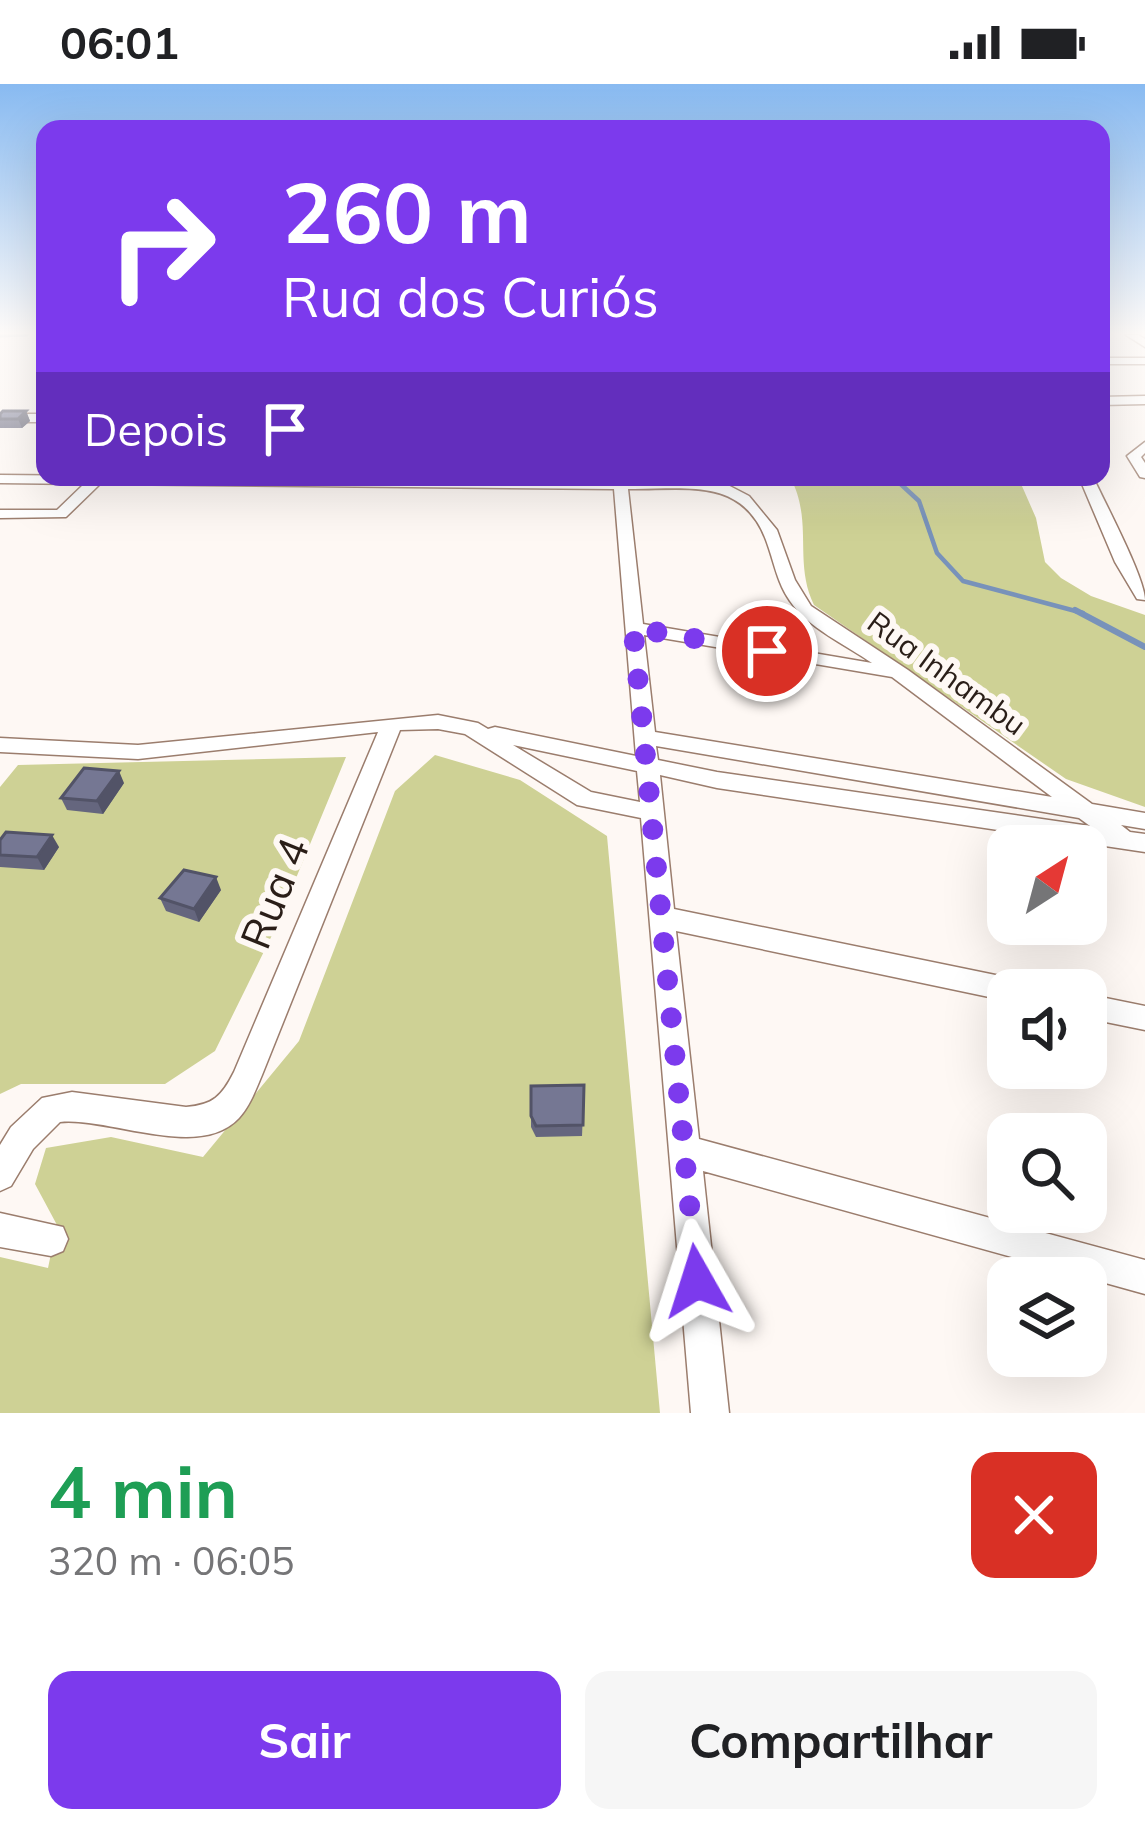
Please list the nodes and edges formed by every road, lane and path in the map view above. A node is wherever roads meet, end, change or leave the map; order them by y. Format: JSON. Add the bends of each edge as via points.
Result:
{"nodes":[{"id":1,"x":1110,"y":400,"type":"edge"},
{"id":2,"x":1145,"y":400,"type":"edge"},
{"id":3,"x":0,"y":418,"type":"edge"},
{"id":4,"x":36,"y":418,"type":"edge"},
{"id":5,"x":1145,"y":446,"type":"edge"},
{"id":6,"x":1145,"y":474,"type":"edge"},
{"id":7,"x":0,"y":479,"type":"edge"},
{"id":8,"x":36,"y":480,"type":"edge"},
{"id":9,"x":90,"y":486,"type":"edge"},
{"id":10,"x":621,"y":486,"type":"edge"},
{"id":11,"x":716,"y":486,"type":"edge"},
{"id":12,"x":1090,"y":486,"type":"edge"},
{"id":13,"x":0,"y":514,"type":"edge"},
{"id":14,"x":1143,"y":595,"type":"edge"},
{"id":15,"x":633,"y":628,"type":"junction"},
{"id":16,"x":901,"y":674,"type":"junction"},
{"id":17,"x":392,"y":724,"type":"junction"},
{"id":18,"x":481,"y":731,"type":"junction"},
{"id":19,"x":0,"y":745,"type":"edge"},
{"id":20,"x":645,"y":750,"type":"junction"},
{"id":21,"x":651,"y":812,"type":"junction"},
{"id":22,"x":1088,"y":813,"type":"junction"},
{"id":23,"x":1145,"y":821,"type":"edge"},
{"id":24,"x":1133,"y":840,"type":"edge"},
{"id":25,"x":661,"y":917,"type":"junction"},
{"id":26,"x":987,"y":985,"type":"edge"},
{"id":27,"x":1107,"y":1010,"type":"edge"},
{"id":28,"x":1145,"y":1018,"type":"edge"},
{"id":29,"x":684,"y":1150,"type":"junction"},
{"id":30,"x":0,"y":1175,"type":"edge"},
{"id":31,"x":0,"y":1230,"type":"edge"},
{"id":32,"x":51,"y":1239,"type":"dead end"},
{"id":33,"x":1145,"y":1277,"type":"edge"},
{"id":34,"x":710,"y":1413,"type":"edge"}],
"edges":[{"from":1,"to":2,"type":"street"},
{"from":3,"to":4,"type":"street"},
{"from":5,"to":6,"type":"street","via":[[1134,456]]},
{"from":7,"to":8,"type":"street","name":"Rua Inhambu"},
{"from":9,"to":13,"type":"street","via":[[61,514]]},
{"from":10,"to":15,"type":"street"},
{"from":11,"to":16,"type":"street","name":"Rua Inhambu","via":[[735,492],[776,538],[800,605]]},
{"from":12,"to":14,"type":"street"},
{"from":15,"to":16,"type":"street"},
{"from":15,"to":20,"type":"street"},
{"from":16,"to":22,"type":"street","name":"Rua Inhambu"},
{"from":17,"to":18,"type":"street"},
{"from":17,"to":19,"type":"street","via":[[138,752]]},
{"from":17,"to":30,"type":"street","name":"Rua 4","via":[[229,1107],[194,1122],[53,1108]]},
{"from":18,"to":20,"type":"street"},
{"from":18,"to":21,"type":"street","via":[[585,799]]},
{"from":20,"to":21,"type":"street"},
{"from":20,"to":22,"type":"street"},
{"from":20,"to":24,"type":"street","via":[[717,780]]},
{"from":21,"to":25,"type":"street"},
{"from":22,"to":23,"type":"street"},
{"from":22,"to":24,"type":"street","name":"Rua Inhambu"},
{"from":25,"to":26,"type":"street"},
{"from":25,"to":29,"type":"street"},
{"from":27,"to":28,"type":"street"},
{"from":29,"to":33,"type":"street"},
{"from":29,"to":34,"type":"street"},
{"from":31,"to":32,"type":"street"}]}
